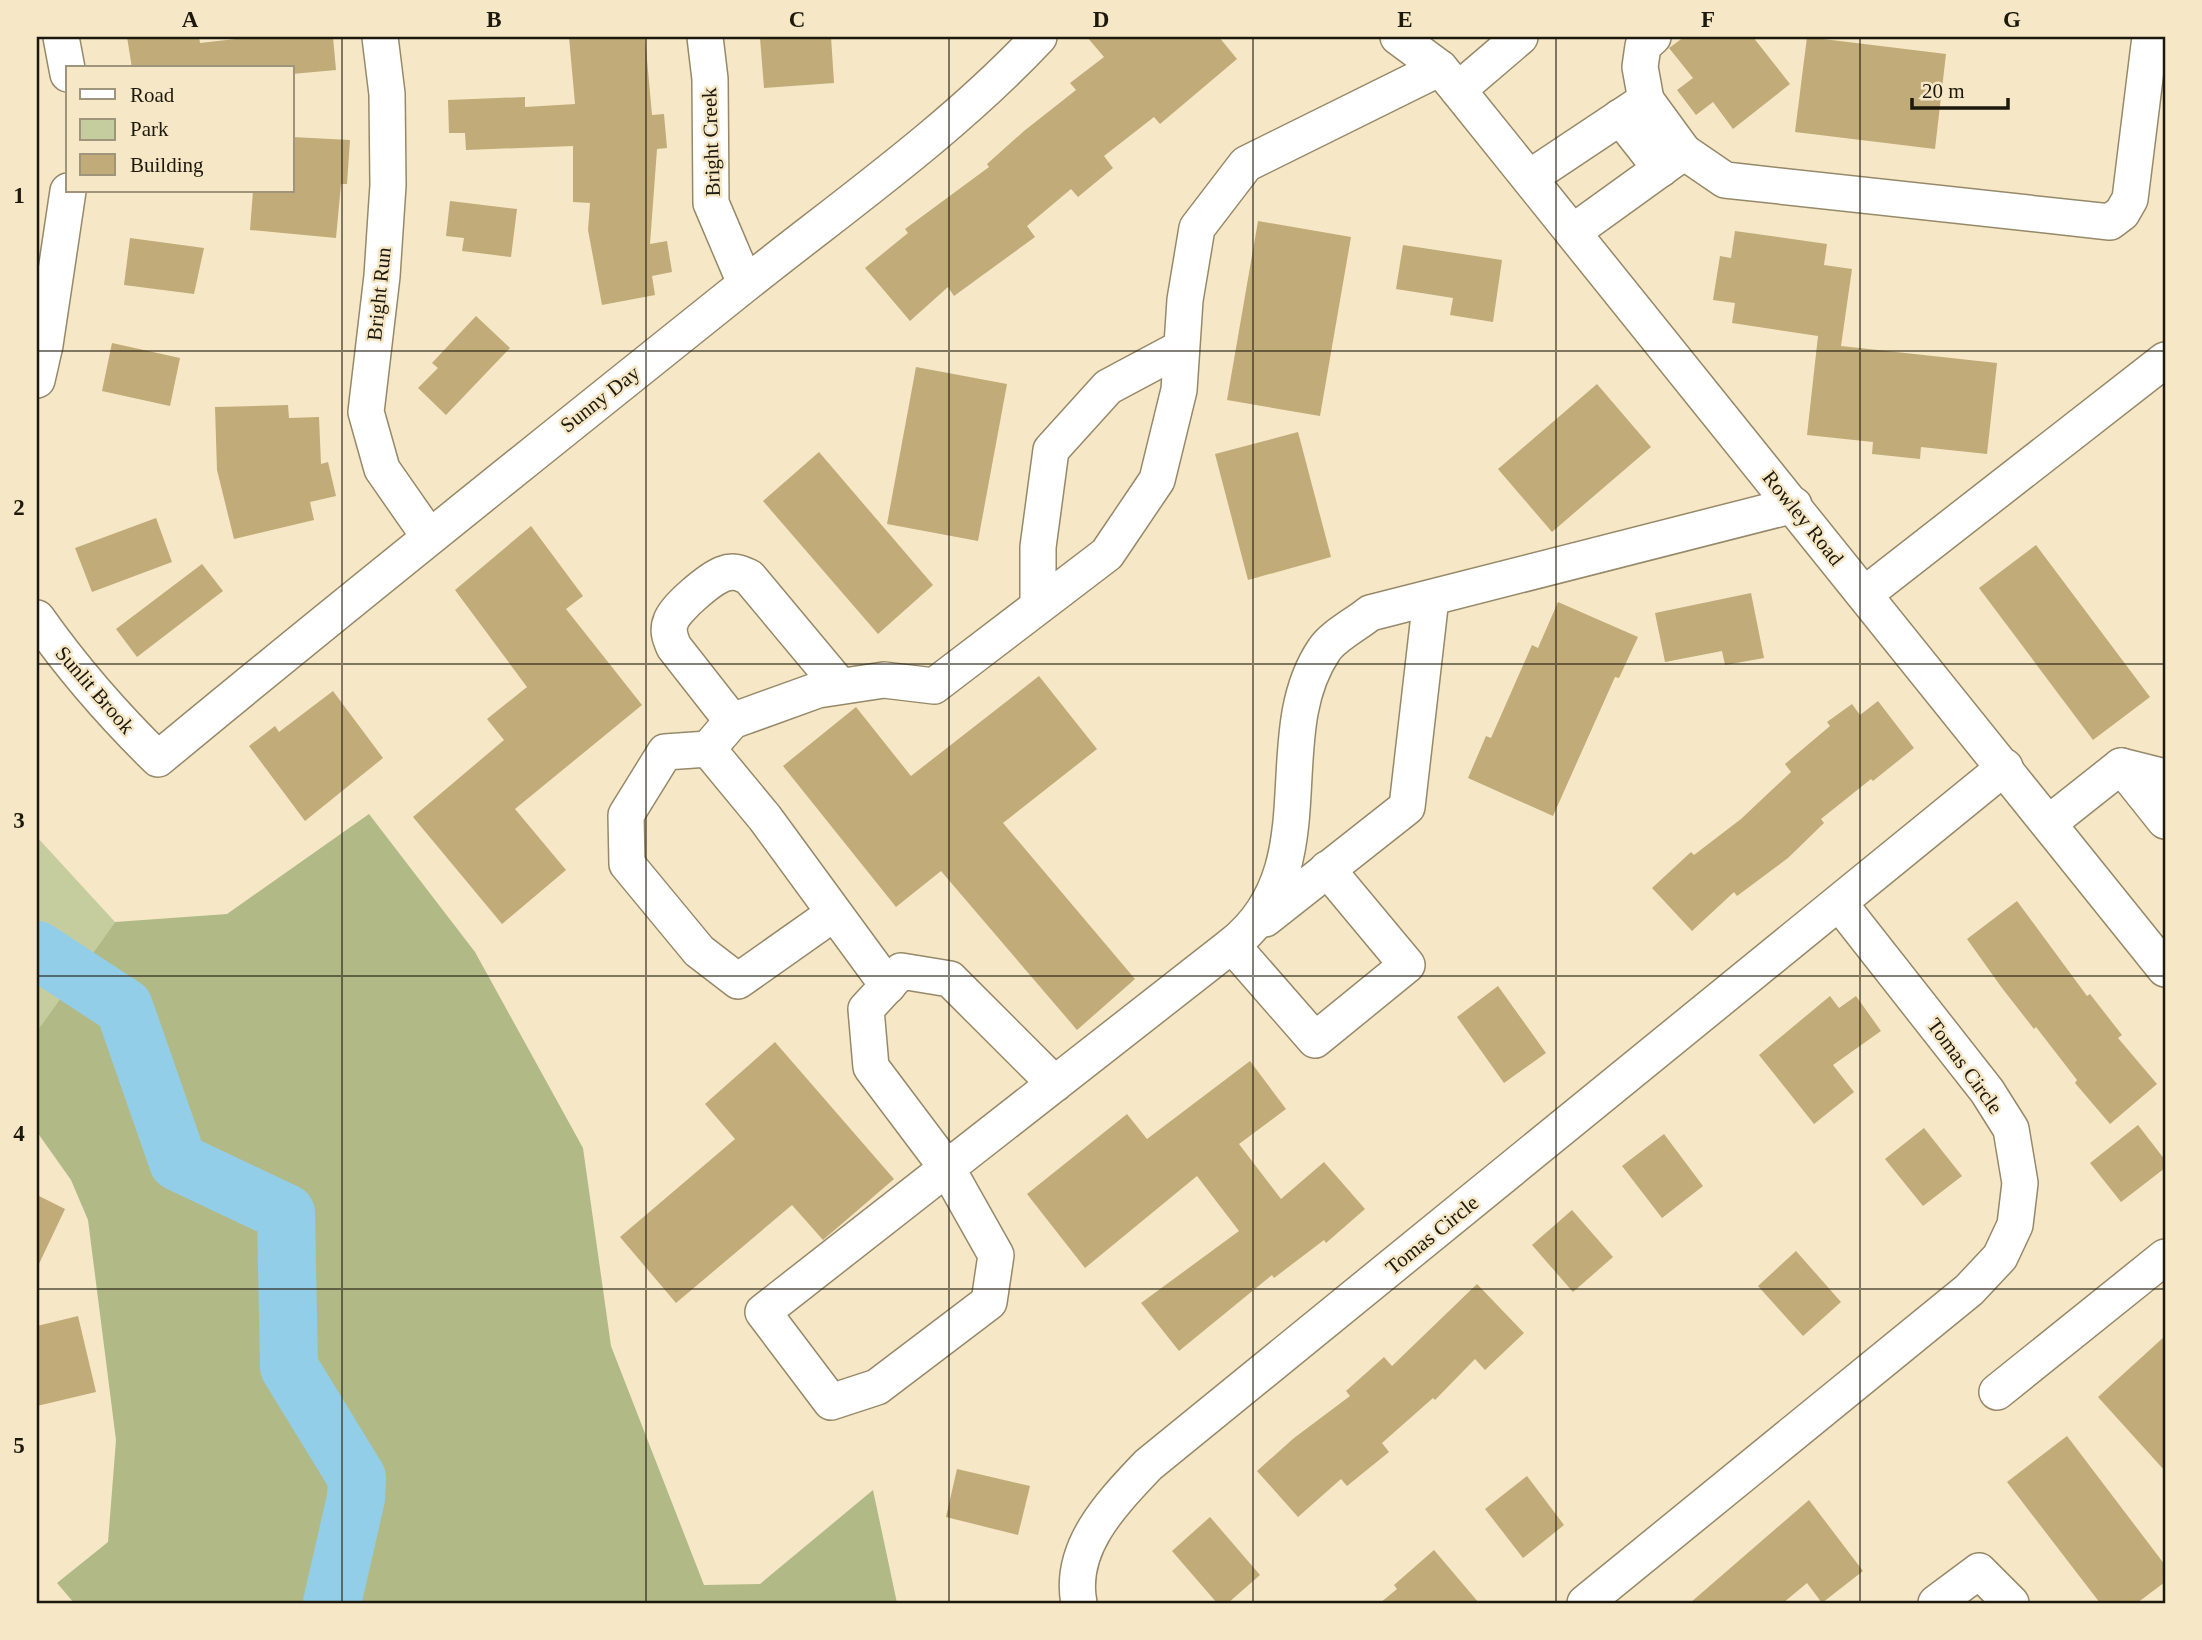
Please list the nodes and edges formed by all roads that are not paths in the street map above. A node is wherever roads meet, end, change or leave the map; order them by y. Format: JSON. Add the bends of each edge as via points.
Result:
{"nodes":[{"id":1,"x":61,"y":37,"type":"edge"},
{"id":2,"x":380,"y":37,"type":"edge"},
{"id":3,"x":705,"y":37,"type":"edge"},
{"id":4,"x":1039,"y":37,"type":"edge"},
{"id":5,"x":1398,"y":37,"type":"edge"},
{"id":6,"x":1520,"y":37,"type":"edge"},
{"id":7,"x":1653,"y":37,"type":"edge"},
{"id":8,"x":2150,"y":37,"type":"edge"},
{"id":9,"x":1443,"y":65,"type":"edge"},
{"id":10,"x":66,"y":66,"type":"edge"},
{"id":11,"x":1633,"y":108,"type":"junction"},
{"id":12,"x":1672,"y":161,"type":"junction"},
{"id":13,"x":1529,"y":177,"type":"junction"},
{"id":14,"x":68,"y":192,"type":"edge"},
{"id":15,"x":1573,"y":232,"type":"junction"},
{"id":16,"x":745,"y":283,"type":"junction"},
{"id":17,"x":1181,"y":348,"type":"junction"},
{"id":18,"x":2165,"y":360,"type":"edge"},
{"id":19,"x":37,"y":380,"type":"edge"},
{"id":20,"x":1794,"y":506,"type":"junction"},
{"id":21,"x":428,"y":536,"type":"junction"},
{"id":22,"x":1865,"y":594,"type":"junction"},
{"id":23,"x":1431,"y":598,"type":"junction"},
{"id":24,"x":1038,"y":606,"type":"junction"},
{"id":25,"x":37,"y":618,"type":"edge"},
{"id":26,"x":840,"y":686,"type":"junction"},
{"id":27,"x":732,"y":721,"type":"junction"},
{"id":28,"x":708,"y":749,"type":"junction"},
{"id":29,"x":158,"y":759,"type":"joint"},
{"id":30,"x":2121,"y":766,"type":"junction"},
{"id":31,"x":2005,"y":767,"type":"junction"},
{"id":32,"x":2165,"y":777,"type":"edge"},
{"id":33,"x":2165,"y":821,"type":"edge"},
{"id":34,"x":2049,"y":823,"type":"junction"},
{"id":35,"x":1327,"y":869,"type":"junction"},
{"id":36,"x":1840,"y":904,"type":"junction"},
{"id":37,"x":833,"y":914,"type":"junction"},
{"id":38,"x":1244,"y":936,"type":"junction"},
{"id":39,"x":2165,"y":969,"type":"edge"},
{"id":40,"x":888,"y":986,"type":"junction"},
{"id":41,"x":1055,"y":1084,"type":"junction"},
{"id":42,"x":947,"y":1168,"type":"junction"},
{"id":43,"x":2165,"y":1257,"type":"edge"},
{"id":44,"x":1997,"y":1392,"type":"dead end"},
{"id":45,"x":1079,"y":1603,"type":"edge"},
{"id":46,"x":1585,"y":1603,"type":"edge"},
{"id":47,"x":1936,"y":1603,"type":"edge"},
{"id":48,"x":2011,"y":1603,"type":"edge"}],
"edges":[{"from":1,"to":10,"type":"street"},
{"from":2,"to":21,"type":"street","name":"Bright Run","via":[[387,94],[388,185],[366,412],[382,469]]},
{"from":3,"to":16,"type":"street","name":"Bright Creek","via":[[711,203]]},
{"from":4,"to":16,"type":"street","name":"Sunny Day","via":[[999,80],[904,160]]},
{"from":5,"to":9,"type":"street","name":"Rowley Road"},
{"from":6,"to":9,"type":"street"},
{"from":7,"to":11,"type":"street","via":[[1643,46]]},
{"from":8,"to":12,"type":"street","via":[[2130,199],[2110,222],[1725,180]]},
{"from":9,"to":13,"type":"street","name":"Rowley Road"},
{"from":9,"to":17,"type":"street","via":[[1246,164],[1197,228]]},
{"from":11,"to":12,"type":"street"},
{"from":11,"to":13,"type":"street"},
{"from":12,"to":15,"type":"street"},
{"from":13,"to":15,"type":"street","name":"Rowley Road"},
{"from":14,"to":19,"type":"street"},
{"from":15,"to":20,"type":"street","name":"Rowley Road"},
{"from":16,"to":21,"type":"street","name":"Sunny Day"},
{"from":17,"to":24,"type":"street","via":[[1179,390],[1157,480],[1107,554]]},
{"from":17,"to":24,"type":"street","via":[[1108,387],[1051,450],[1038,547]]},
{"from":18,"to":22,"type":"street"},
{"from":20,"to":22,"type":"street","name":"Rowley Road"},
{"from":20,"to":23,"type":"street"},
{"from":21,"to":29,"type":"street","name":"Sunny Day"},
{"from":22,"to":31,"type":"street","name":"Rowley Road"},
{"from":23,"to":35,"type":"street","via":[[1407,807]]},
{"from":23,"to":38,"type":"street","via":[[1370,613],[1324,649],[1299,707],[1295,801],[1280,880]]},
{"from":24,"to":26,"type":"street","via":[[934,686],[884,680]]},
{"from":25,"to":29,"type":"street","name":"Sunlit Brook","via":[[119,721]]},
{"from":26,"to":27,"type":"street"},
{"from":26,"to":27,"type":"street","via":[[749,577],[738,572],[722,574],[679,607],[668,634]]},
{"from":27,"to":28,"type":"street"},
{"from":28,"to":37,"type":"street","via":[[765,818]]},
{"from":28,"to":37,"type":"street","via":[[665,752],[626,815],[627,864],[699,951],[738,981]]},
{"from":30,"to":32,"type":"street"},
{"from":30,"to":33,"type":"street"},
{"from":30,"to":34,"type":"street"},
{"from":31,"to":34,"type":"street","name":"Rowley Road"},
{"from":31,"to":36,"type":"street","name":"Tomas Circle"},
{"from":34,"to":39,"type":"street","name":"Rowley Road"},
{"from":35,"to":38,"type":"street"},
{"from":35,"to":38,"type":"street","via":[[1407,965],[1315,1040]]},
{"from":36,"to":45,"type":"street","name":"Tomas Circle","via":[[1148,1465],[1104,1511],[1080,1563]]},
{"from":36,"to":46,"type":"street","name":"Tomas Circle","via":[[1987,1091],[2011,1129],[2020,1183],[2015,1225],[2000,1257],[1969,1290]]},
{"from":37,"to":40,"type":"street"},
{"from":38,"to":41,"type":"street"},
{"from":40,"to":41,"type":"street","via":[[901,971],[950,979]]},
{"from":40,"to":42,"type":"street","via":[[866,1009],[871,1066]]},
{"from":41,"to":42,"type":"street"},
{"from":42,"to":42,"type":"street","via":[[763,1312],[831,1402],[877,1387],[989,1302],[996,1255]]},
{"from":43,"to":44,"type":"street"},
{"from":47,"to":48,"type":"street","via":[[1979,1571]]}]}
